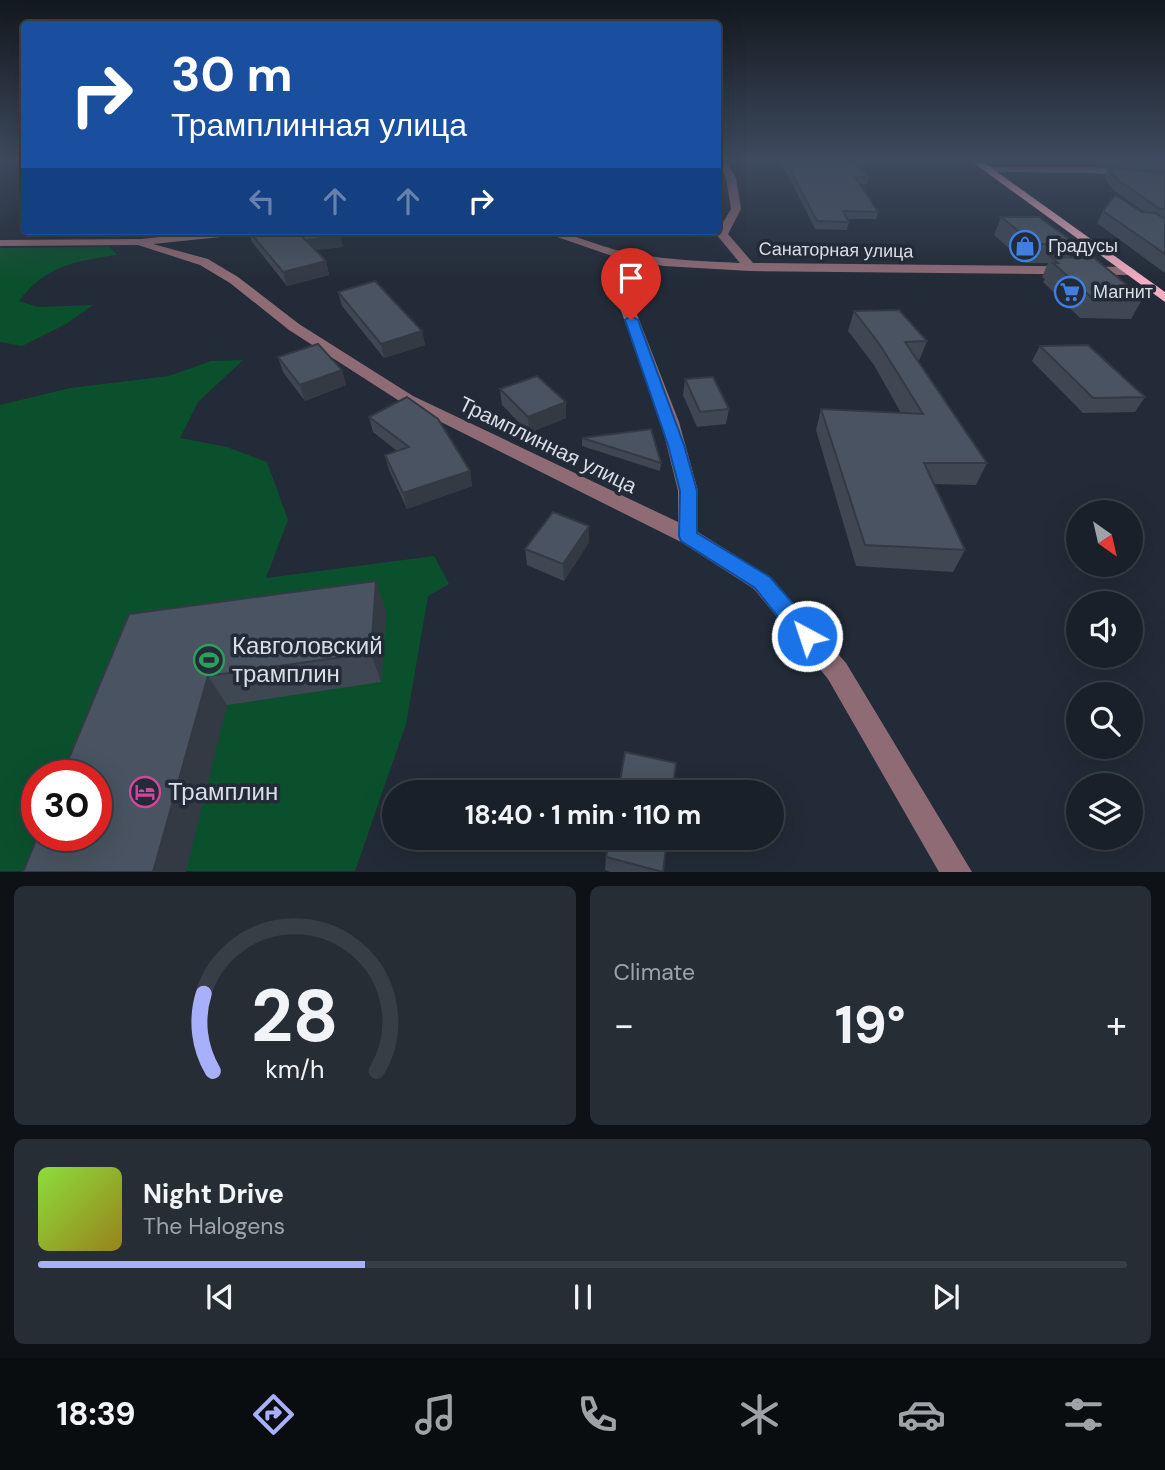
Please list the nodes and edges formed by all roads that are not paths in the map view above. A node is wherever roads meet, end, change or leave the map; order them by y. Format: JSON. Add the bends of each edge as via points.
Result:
{"nodes":[{"id":1,"x":735,"y":200,"type":"edge"},
{"id":2,"x":1031,"y":200,"type":"edge"},
{"id":3,"x":210,"y":235,"type":"edge"},
{"id":4,"x":558,"y":235,"type":"edge"},
{"id":5,"x":141,"y":242,"type":"junction"},
{"id":6,"x":0,"y":243,"type":"edge"},
{"id":7,"x":621,"y":255,"type":"junction"},
{"id":8,"x":750,"y":267,"type":"junction"},
{"id":9,"x":1130,"y":271,"type":"junction"},
{"id":10,"x":1165,"y":298,"type":"edge"},
{"id":11,"x":688,"y":536,"type":"junction"},
{"id":12,"x":957,"y":872,"type":"edge"}],
"edges":[{"from":1,"to":8,"type":"street","via":[[736,209],[722,234]]},
{"from":2,"to":9,"type":"main road"},
{"from":3,"to":5,"type":"street"},
{"from":4,"to":7,"type":"street","name":"Санаторная улица"},
{"from":5,"to":6,"type":"street"},
{"from":5,"to":11,"type":"street","name":"Трамплинная улица","via":[[204,262],[407,399]]},
{"from":7,"to":8,"type":"street","name":"Санаторная улица"},
{"from":7,"to":11,"type":"street","via":[[622,294],[670,422],[688,491]]},
{"from":8,"to":9,"type":"street","name":"Санаторная улица"},
{"from":9,"to":10,"type":"main road"},
{"from":11,"to":12,"type":"street","name":"Трамплинная улица","via":[[762,583],[837,671]]}]}
